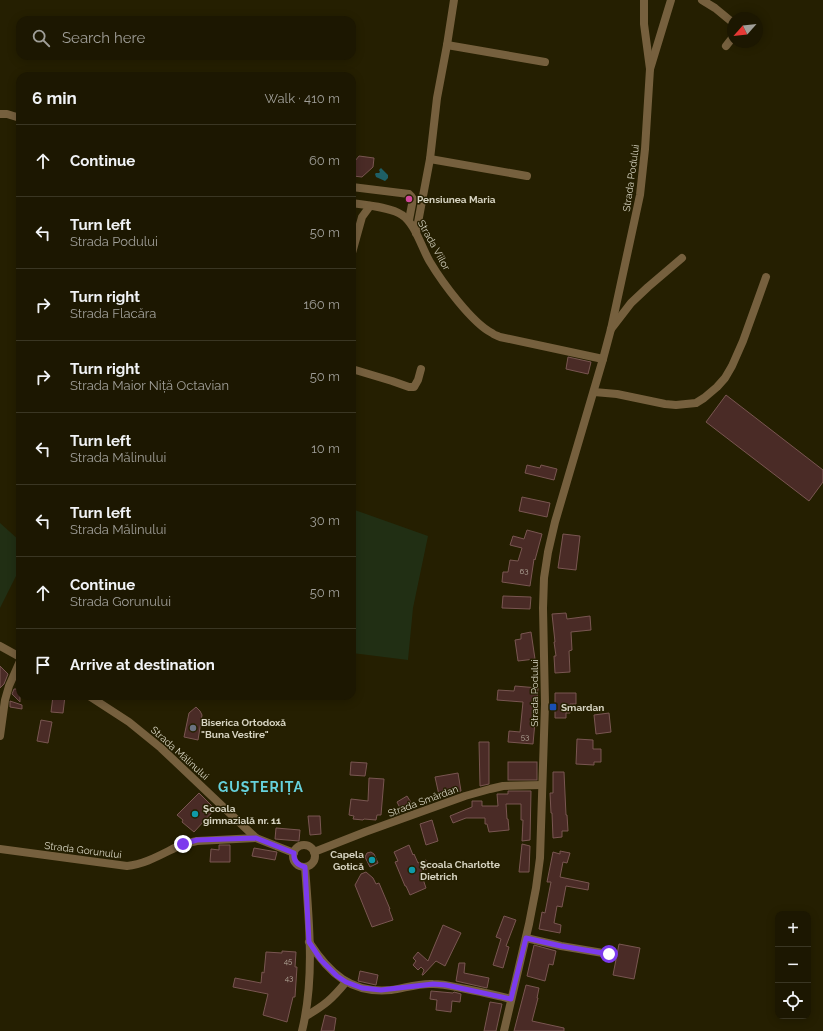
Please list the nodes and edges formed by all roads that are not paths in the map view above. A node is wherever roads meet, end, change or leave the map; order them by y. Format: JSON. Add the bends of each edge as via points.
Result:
{"nodes":[{"id":1,"x":454,"y":0,"type":"edge"},
{"id":2,"x":644,"y":0,"type":"edge"},
{"id":3,"x":671,"y":0,"type":"edge"},
{"id":4,"x":702,"y":0,"type":"edge"},
{"id":5,"x":727,"y":18,"type":"edge"},
{"id":6,"x":447,"y":45,"type":"junction"},
{"id":7,"x":545,"y":62,"type":"dead end"},
{"id":8,"x":650,"y":69,"type":"junction"},
{"id":9,"x":0,"y":114,"type":"edge"},
{"id":10,"x":16,"y":117,"type":"edge"},
{"id":11,"x":430,"y":158,"type":"junction"},
{"id":12,"x":527,"y":176,"type":"dead end"},
{"id":13,"x":356,"y":187,"type":"edge"},
{"id":14,"x":356,"y":204,"type":"edge"},
{"id":15,"x":370,"y":206,"type":"junction"},
{"id":16,"x":409,"y":220,"type":"junction"},
{"id":17,"x":416,"y":233,"type":"junction"},
{"id":18,"x":356,"y":239,"type":"edge"},
{"id":19,"x":682,"y":258,"type":"dead end"},
{"id":20,"x":766,"y":277,"type":"dead end"},
{"id":21,"x":611,"y":329,"type":"junction"},
{"id":22,"x":603,"y":359,"type":"junction"},
{"id":23,"x":421,"y":369,"type":"dead end"},
{"id":24,"x":356,"y":370,"type":"edge"},
{"id":25,"x":594,"y":392,"type":"junction"},
{"id":26,"x":0,"y":646,"type":"edge"},
{"id":27,"x":16,"y":655,"type":"edge"},
{"id":28,"x":16,"y":670,"type":"edge"},
{"id":29,"x":96,"y":700,"type":"edge"},
{"id":30,"x":0,"y":736,"type":"edge"},
{"id":31,"x":542,"y":786,"type":"junction"},
{"id":32,"x":256,"y":838,"type":"junction"},
{"id":33,"x":0,"y":849,"type":"edge"},
{"id":34,"x":314,"y":852,"type":"junction"},
{"id":35,"x":294,"y":853,"type":"junction"},
{"id":36,"x":305,"y":867,"type":"junction"},
{"id":37,"x":526,"y":938,"type":"junction"},
{"id":38,"x":309,"y":942,"type":"junction"},
{"id":39,"x":609,"y":954,"type":"dead end"},
{"id":40,"x":346,"y":982,"type":"junction"},
{"id":41,"x":511,"y":999,"type":"junction"},
{"id":42,"x":306,"y":1016,"type":"junction"},
{"id":43,"x":302,"y":1031,"type":"edge"},
{"id":44,"x":504,"y":1031,"type":"edge"}],
"edges":[{"from":1,"to":6,"type":"street"},
{"from":2,"to":8,"type":"street","via":[[644,24]]},
{"from":3,"to":8,"type":"street","name":"Strada Podului"},
{"from":4,"to":5,"type":"street"},
{"from":6,"to":7,"type":"street"},
{"from":6,"to":11,"type":"street","via":[[437,98]]},
{"from":8,"to":21,"type":"street","name":"Strada Podului","via":[[646,149],[640,195]]},
{"from":9,"to":10,"type":"street"},
{"from":11,"to":12,"type":"street"},
{"from":11,"to":17,"type":"street"},
{"from":13,"to":16,"type":"street","via":[[409,194],[413,199]]},
{"from":14,"to":15,"type":"street","name":"Strada Viilor"},
{"from":15,"to":16,"type":"street","name":"Strada Viilor","via":[[396,211]]},
{"from":15,"to":18,"type":"street","via":[[362,217]]},
{"from":16,"to":17,"type":"street","name":"Strada Viilor"},
{"from":17,"to":22,"type":"street","name":"Strada Viilor","via":[[430,262],[462,307],[491,333]]},
{"from":19,"to":21,"type":"street","via":[[631,303]]},
{"from":20,"to":25,"type":"street","via":[[732,366],[725,378],[704,398],[696,403],[676,405]]},
{"from":21,"to":22,"type":"street","name":"Strada Podului"},
{"from":22,"to":25,"type":"street","name":"Strada Podului"},
{"from":23,"to":24,"type":"street","via":[[414,387]]},
{"from":25,"to":31,"type":"street","name":"Strada Podului","via":[[555,522],[544,578],[545,704]]},
{"from":26,"to":27,"type":"street"},
{"from":28,"to":30,"type":"street","via":[[5,700]]},
{"from":29,"to":32,"type":"street","name":"Strada Mălinului","via":[[130,722],[161,748]]},
{"from":31,"to":34,"type":"street","name":"Strada Smârdan","via":[[503,786],[465,796]]},
{"from":31,"to":37,"type":"street","name":"Strada Podului","via":[[541,842],[536,888]]},
{"from":32,"to":33,"type":"street","name":"Strada Gorunului","via":[[197,840],[144,862],[127,866]]},
{"from":32,"to":35,"type":"street","name":"Strada Mălinului"},
{"from":34,"to":35,"type":"street","via":[[306,846],[299,847]]},
{"from":34,"to":36,"type":"street","via":[[313,862]]},
{"from":35,"to":36,"type":"street","via":[[298,865]]},
{"from":36,"to":38,"type":"street"},
{"from":37,"to":39,"type":"street"},
{"from":37,"to":41,"type":"street","name":"Strada Podului"},
{"from":38,"to":40,"type":"street","via":[[325,965]]},
{"from":38,"to":42,"type":"street"},
{"from":40,"to":41,"type":"street","via":[[362,988],[381,990],[446,985]]},
{"from":40,"to":42,"type":"street","via":[[328,1003]]},
{"from":41,"to":44,"type":"street","name":"Strada Podului"},
{"from":42,"to":43,"type":"street"}]}
